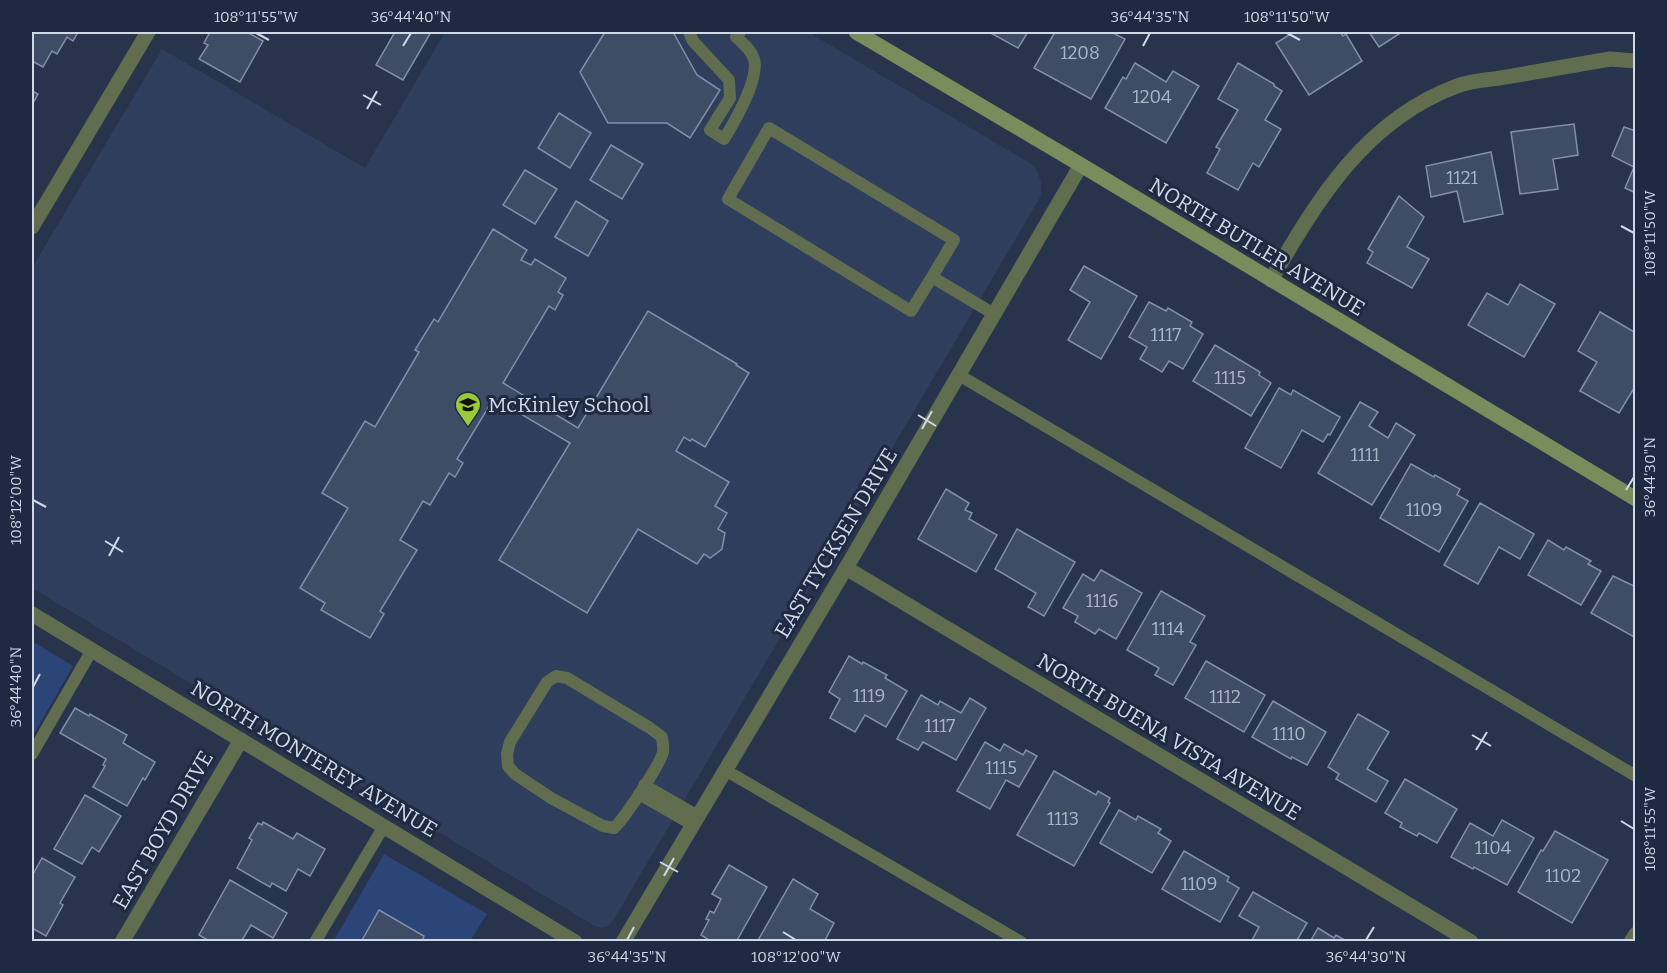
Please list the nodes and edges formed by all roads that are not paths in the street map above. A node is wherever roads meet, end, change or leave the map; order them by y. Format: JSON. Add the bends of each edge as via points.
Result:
{"nodes":[{"id":1,"x":148,"y":32,"type":"edge"},
{"id":2,"x":689,"y":32,"type":"edge"},
{"id":3,"x":740,"y":32,"type":"edge"},
{"id":4,"x":856,"y":32,"type":"edge"},
{"id":5,"x":1635,"y":60,"type":"edge"},
{"id":6,"x":1082,"y":165,"type":"junction"},
{"id":7,"x":32,"y":227,"type":"edge"},
{"id":8,"x":932,"y":277,"type":"junction"},
{"id":9,"x":1271,"y":280,"type":"junction"},
{"id":10,"x":994,"y":314,"type":"junction"},
{"id":11,"x":959,"y":375,"type":"junction"},
{"id":12,"x":1635,"y":499,"type":"edge"},
{"id":13,"x":846,"y":568,"type":"junction"},
{"id":14,"x":32,"y":614,"type":"edge"},
{"id":15,"x":92,"y":650,"type":"junction"},
{"id":16,"x":241,"y":740,"type":"junction"},
{"id":17,"x":32,"y":754,"type":"edge"},
{"id":18,"x":726,"y":770,"type":"junction"},
{"id":19,"x":1635,"y":776,"type":"edge"},
{"id":20,"x":641,"y":790,"type":"junction"},
{"id":21,"x":695,"y":821,"type":"junction"},
{"id":22,"x":384,"y":826,"type":"junction"},
{"id":23,"x":1635,"y":934,"type":"edge"},
{"id":24,"x":122,"y":942,"type":"edge"},
{"id":25,"x":315,"y":942,"type":"edge"},
{"id":26,"x":575,"y":942,"type":"edge"},
{"id":27,"x":623,"y":942,"type":"edge"},
{"id":28,"x":1021,"y":942,"type":"edge"},
{"id":29,"x":1471,"y":942,"type":"edge"},
{"id":30,"x":1631,"y":942,"type":"edge"}],
"edges":[{"from":1,"to":7,"type":"street"},
{"from":2,"to":3,"type":"lane","via":[[729,80],[730,98],[710,130],[724,140],[753,78],[755,61],[736,36]]},
{"from":4,"to":6,"type":"main road","name":"NORTH BUTLER AVENUE"},
{"from":5,"to":9,"type":"street","via":[[1610,59],[1458,85],[1414,106],[1371,139],[1334,180]]},
{"from":6,"to":9,"type":"main road","name":"NORTH BUTLER AVENUE"},
{"from":6,"to":10,"type":"street","name":"EAST TYCKSEN DRIVE"},
{"from":8,"to":8,"type":"lane","via":[[954,240],[769,128],[728,199],[911,311]]},
{"from":8,"to":10,"type":"lane"},
{"from":9,"to":12,"type":"main road","name":"NORTH BUTLER AVENUE"},
{"from":10,"to":11,"type":"street","name":"EAST TYCKSEN DRIVE"},
{"from":11,"to":13,"type":"street","name":"EAST TYCKSEN DRIVE"},
{"from":11,"to":19,"type":"lane"},
{"from":13,"to":18,"type":"street","name":"EAST TYCKSEN DRIVE"},
{"from":13,"to":29,"type":"street","name":"NORTH BUENA VISTA AVENUE"},
{"from":14,"to":15,"type":"street","name":"NORTH MONTEREY AVENUE"},
{"from":15,"to":16,"type":"street","name":"NORTH MONTEREY AVENUE"},
{"from":15,"to":17,"type":"lane"},
{"from":16,"to":22,"type":"street","name":"NORTH MONTEREY AVENUE"},
{"from":16,"to":24,"type":"street","name":"EAST BOYD DRIVE"},
{"from":18,"to":21,"type":"street","name":"EAST TYCKSEN DRIVE"},
{"from":18,"to":28,"type":"lane"},
{"from":20,"to":20,"type":"lane","via":[[663,750],[662,737],[567,678],[556,676],[547,682],[510,742],[508,766],[551,798],[614,828]]},
{"from":20,"to":21,"type":"lane"},
{"from":21,"to":27,"type":"street","name":"EAST TYCKSEN DRIVE"},
{"from":22,"to":25,"type":"lane"},
{"from":22,"to":26,"type":"street","name":"NORTH MONTEREY AVENUE"},
{"from":23,"to":30,"type":"street"}]}
